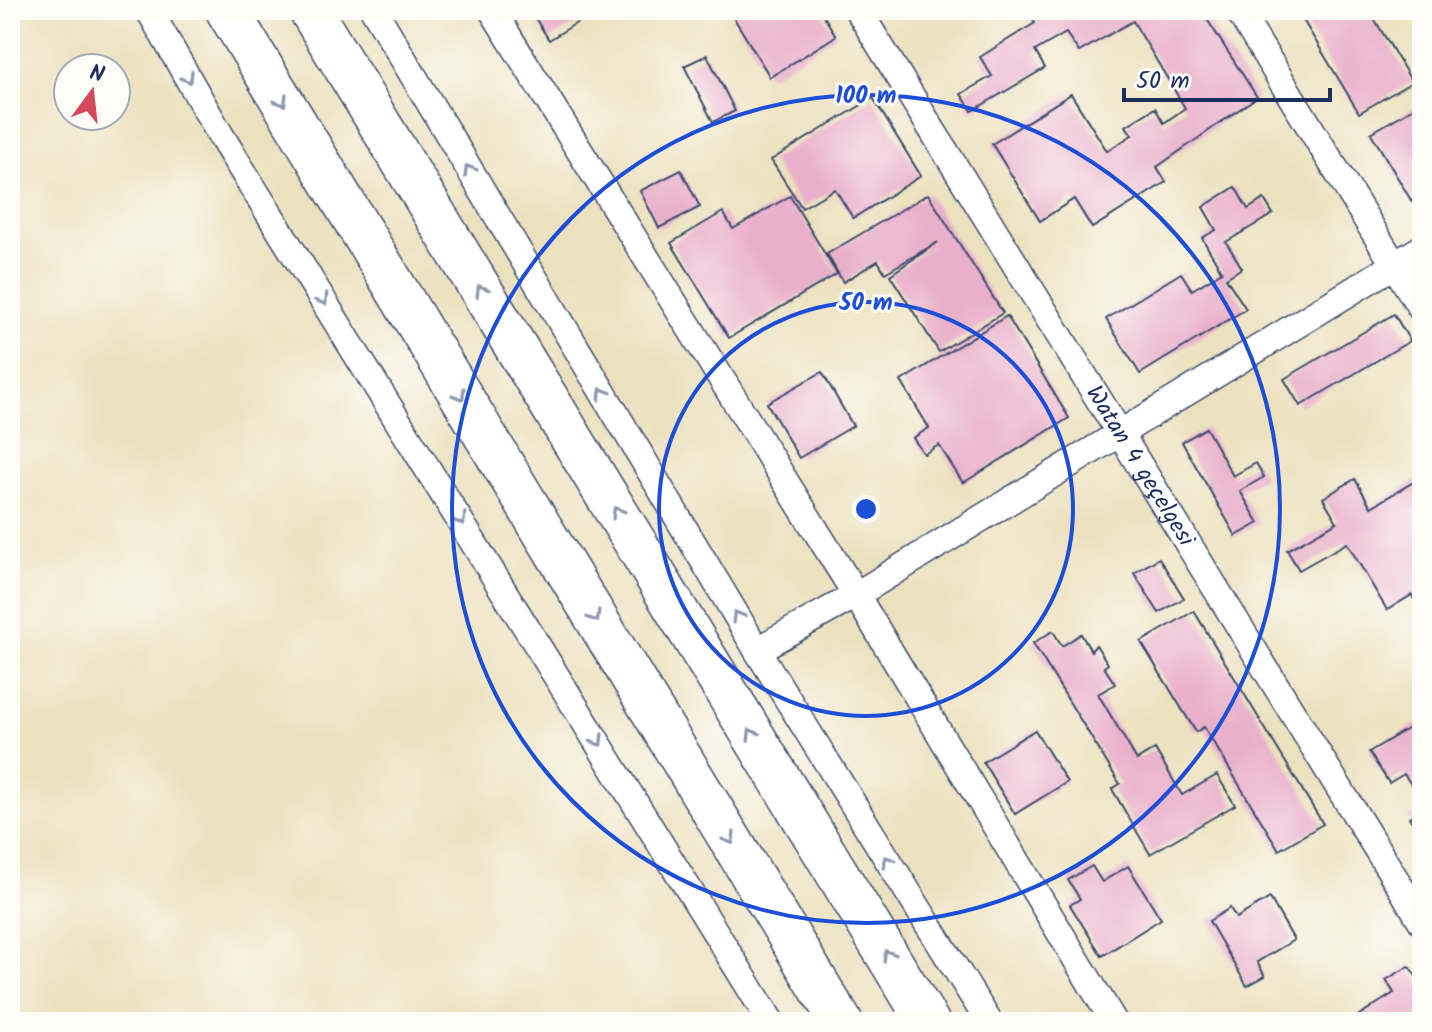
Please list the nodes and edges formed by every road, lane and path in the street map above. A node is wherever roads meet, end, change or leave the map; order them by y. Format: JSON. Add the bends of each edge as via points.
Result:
{"nodes":[{"id":1,"x":149,"y":10,"type":"edge"},
{"id":2,"x":227,"y":10,"type":"edge"},
{"id":3,"x":310,"y":10,"type":"edge"},
{"id":4,"x":374,"y":10,"type":"edge"},
{"id":5,"x":492,"y":10,"type":"edge"},
{"id":6,"x":858,"y":10,"type":"edge"},
{"id":7,"x":1238,"y":10,"type":"edge"},
{"id":8,"x":1422,"y":248,"type":"edge"},
{"id":9,"x":1394,"y":265,"type":"junction"},
{"id":10,"x":1422,"y":310,"type":"edge"},
{"id":11,"x":1118,"y":433,"type":"junction"},
{"id":12,"x":856,"y":595,"type":"junction"},
{"id":13,"x":757,"y":650,"type":"junction"},
{"id":14,"x":1422,"y":922,"type":"edge"},
{"id":15,"x":771,"y":1022,"type":"edge"},
{"id":16,"x":841,"y":1022,"type":"edge"},
{"id":17,"x":928,"y":1022,"type":"edge"},
{"id":18,"x":989,"y":1022,"type":"edge"},
{"id":19,"x":1114,"y":1022,"type":"edge"}],
"edges":[{"from":1,"to":15,"type":"street","one_way":true,"via":[[221,136]]},
{"from":2,"to":16,"type":"main road","one_way":true},
{"from":17,"to":3,"type":"main road","one_way":true},
{"from":13,"to":4,"type":"street","one_way":true},
{"from":5,"to":12,"type":"street"},
{"from":6,"to":11,"type":"street","name":"Watan 4 geçelgesi"},
{"from":7,"to":9,"type":"street"},
{"from":8,"to":9,"type":"street"},
{"from":9,"to":10,"type":"street"},
{"from":9,"to":11,"type":"street"},
{"from":11,"to":12,"type":"street"},
{"from":11,"to":14,"type":"street","name":"Watan 4 geçelgesi"},
{"from":12,"to":13,"type":"street"},
{"from":12,"to":19,"type":"street"},
{"from":18,"to":13,"type":"street","one_way":true}]}
